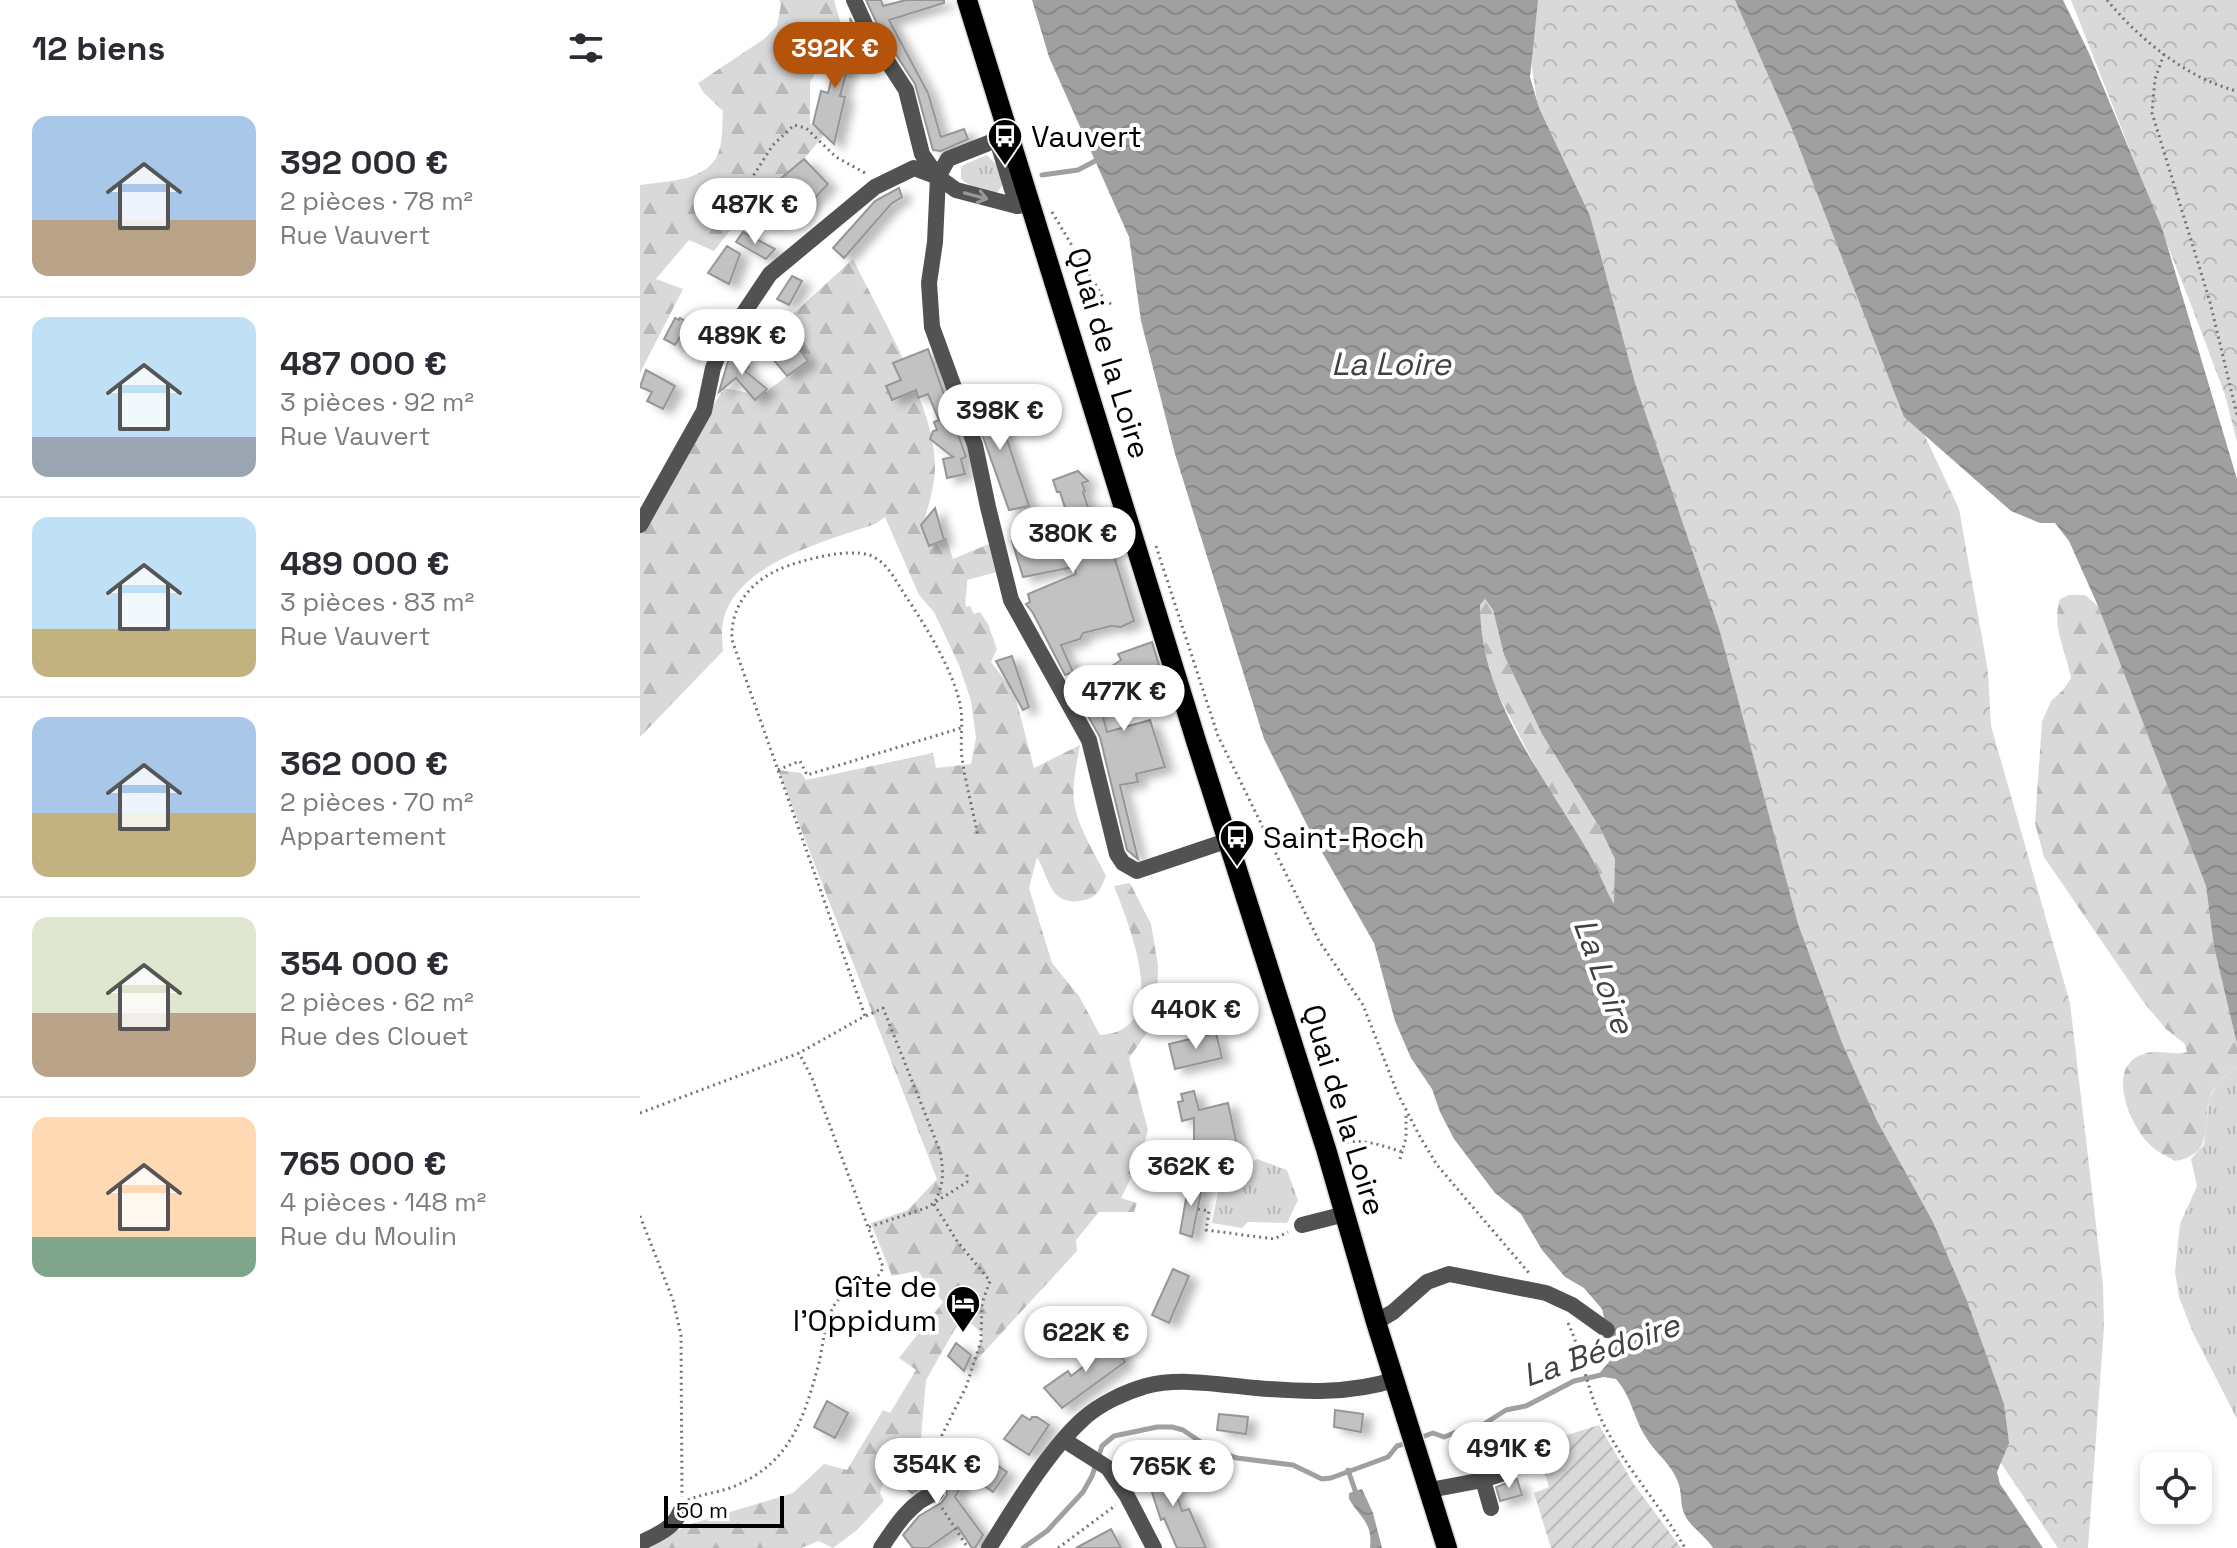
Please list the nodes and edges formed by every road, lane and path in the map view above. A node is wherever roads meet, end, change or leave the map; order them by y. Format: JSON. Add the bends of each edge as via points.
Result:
{"nodes":[{"id":1,"x":854,"y":0,"type":"edge"},
{"id":2,"x":967,"y":0,"type":"edge"},
{"id":3,"x":2107,"y":0,"type":"edge"},
{"id":4,"x":2164,"y":54,"type":"junction"},
{"id":5,"x":2237,"y":91,"type":"edge"},
{"id":6,"x":1003,"y":138,"type":"junction"},
{"id":7,"x":938,"y":177,"type":"junction"},
{"id":8,"x":881,"y":183,"type":"junction"},
{"id":9,"x":1027,"y":207,"type":"junction"},
{"id":10,"x":735,"y":219,"type":"dead end"},
{"id":11,"x":1111,"y":304,"type":"dead end"},
{"id":12,"x":1131,"y":388,"type":"dead end"},
{"id":13,"x":1105,"y":396,"type":"dead end"},
{"id":14,"x":2237,"y":415,"type":"edge"},
{"id":15,"x":640,"y":525,"type":"edge"},
{"id":16,"x":961,"y":728,"type":"junction"},
{"id":17,"x":1218,"y":736,"type":"dead end"},
{"id":18,"x":778,"y":770,"type":"junction"},
{"id":19,"x":978,"y":836,"type":"dead end"},
{"id":20,"x":1229,"y":840,"type":"junction"},
{"id":21,"x":865,"y":1016,"type":"junction"},
{"id":22,"x":799,"y":1053,"type":"junction"},
{"id":23,"x":1406,"y":1109,"type":"junction"},
{"id":24,"x":640,"y":1113,"type":"edge"},
{"id":25,"x":1351,"y":1141,"type":"dead end"},
{"id":26,"x":1403,"y":1152,"type":"junction"},
{"id":27,"x":1400,"y":1159,"type":"dead end"},
{"id":28,"x":967,"y":1173,"type":"dead end"},
{"id":29,"x":934,"y":1204,"type":"junction"},
{"id":30,"x":1198,"y":1209,"type":"dead end"},
{"id":31,"x":1345,"y":1214,"type":"junction"},
{"id":32,"x":640,"y":1216,"type":"edge"},
{"id":33,"x":1302,"y":1225,"type":"joint"},
{"id":34,"x":869,"y":1227,"type":"junction"},
{"id":35,"x":1546,"y":1293,"type":"junction"},
{"id":36,"x":1567,"y":1321,"type":"dead end"},
{"id":37,"x":1376,"y":1322,"type":"junction"},
{"id":38,"x":1607,"y":1330,"type":"dead end"},
{"id":39,"x":1394,"y":1380,"type":"junction"},
{"id":40,"x":1064,"y":1440,"type":"junction"},
{"id":41,"x":1510,"y":1471,"type":"dead end"},
{"id":42,"x":1483,"y":1480,"type":"junction"},
{"id":43,"x":1430,"y":1490,"type":"dead end"},
{"id":44,"x":936,"y":1493,"type":"junction"},
{"id":45,"x":1127,"y":1496,"type":"junction"},
{"id":46,"x":681,"y":1508,"type":"junction"},
{"id":47,"x":1491,"y":1508,"type":"dead end"},
{"id":48,"x":640,"y":1543,"type":"edge"},
{"id":49,"x":881,"y":1548,"type":"edge"},
{"id":50,"x":968,"y":1548,"type":"edge"},
{"id":51,"x":989,"y":1548,"type":"edge"},
{"id":52,"x":1058,"y":1548,"type":"edge"},
{"id":53,"x":1154,"y":1548,"type":"edge"},
{"id":54,"x":1447,"y":1548,"type":"edge"},
{"id":55,"x":1685,"y":1548,"type":"edge"}],
"edges":[{"from":1,"to":7,"type":"street","via":[[906,90],[922,154]]},
{"from":2,"to":6,"type":"main road","name":"Quai de la Loire"},
{"from":3,"to":4,"type":"path"},
{"from":4,"to":5,"type":"path","via":[[2188,72]]},
{"from":4,"to":14,"type":"path","via":[[2152,113],[2210,302]]},
{"from":6,"to":7,"type":"street","via":[[948,159]]},
{"from":6,"to":9,"type":"main road","name":"Quai de la Loire"},
{"from":7,"to":8,"type":"street","via":[[914,168]]},
{"from":7,"to":9,"type":"street","one_way":true,"via":[[956,190]]},
{"from":7,"to":20,"type":"street","via":[[929,283],[932,327],[975,445],[1011,600],[1089,740],[1117,854],[1137,871]]},
{"from":8,"to":10,"type":"path","via":[[836,157],[806,128],[794,125],[773,145],[746,187]]},
{"from":8,"to":15,"type":"street","via":[[770,274],[723,344],[704,411]]},
{"from":9,"to":11,"type":"path","via":[[1054,214]]},
{"from":9,"to":20,"type":"main road","name":"Quai de la Loire"},
{"from":12,"to":13,"type":"path"},
{"from":16,"to":18,"type":"path","via":[[807,775],[800,761]]},
{"from":16,"to":18,"type":"path","via":[[954,687],[933,638],[883,563],[851,552],[812,560],[759,582],[742,598],[731,627]]},
{"from":16,"to":19,"type":"path"},
{"from":17,"to":23,"type":"path","via":[[1319,941],[1363,1005]]},
{"from":18,"to":21,"type":"path"},
{"from":20,"to":31,"type":"main road","name":"Quai de la Loire"},
{"from":21,"to":22,"type":"path"},
{"from":21,"to":29,"type":"path","via":[[883,1008],[940,1151],[945,1175]]},
{"from":22,"to":24,"type":"path"},
{"from":22,"to":34,"type":"path"},
{"from":23,"to":26,"type":"path"},
{"from":23,"to":35,"type":"path","via":[[1437,1165]]},
{"from":25,"to":26,"type":"path"},
{"from":26,"to":27,"type":"path"},
{"from":28,"to":29,"type":"path","via":[[967,1182]]},
{"from":29,"to":34,"type":"path"},
{"from":29,"to":44,"type":"path","via":[[990,1281],[982,1303],[981,1341],[942,1435],[948,1466]]},
{"from":30,"to":33,"type":"path","via":[[1209,1211],[1206,1230],[1274,1239]]},
{"from":31,"to":33,"type":"street"},
{"from":31,"to":37,"type":"main road","name":"Quai de la Loire"},
{"from":32,"to":46,"type":"path","via":[[681,1335]]},
{"from":34,"to":46,"type":"path","via":[[881,1274],[834,1305],[805,1415],[795,1434],[752,1478],[699,1495]]},
{"from":35,"to":37,"type":"street","via":[[1449,1274],[1427,1282]]},
{"from":35,"to":38,"type":"street"},
{"from":36,"to":55,"type":"path","via":[[1590,1391],[1617,1448]]},
{"from":37,"to":39,"type":"main road","name":"Quai de la Loire"},
{"from":39,"to":40,"type":"street","via":[[1323,1391],[1173,1382],[1147,1386],[1112,1399],[1083,1418]]},
{"from":39,"to":54,"type":"main road"},
{"from":40,"to":45,"type":"street","via":[[1108,1468]]},
{"from":40,"to":51,"type":"street"},
{"from":41,"to":42,"type":"street"},
{"from":42,"to":43,"type":"street"},
{"from":42,"to":47,"type":"street"},
{"from":44,"to":49,"type":"street","via":[[900,1520]]},
{"from":44,"to":50,"type":"path"},
{"from":45,"to":52,"type":"path"},
{"from":45,"to":53,"type":"street"},
{"from":46,"to":48,"type":"street","via":[[677,1520]]}]}
